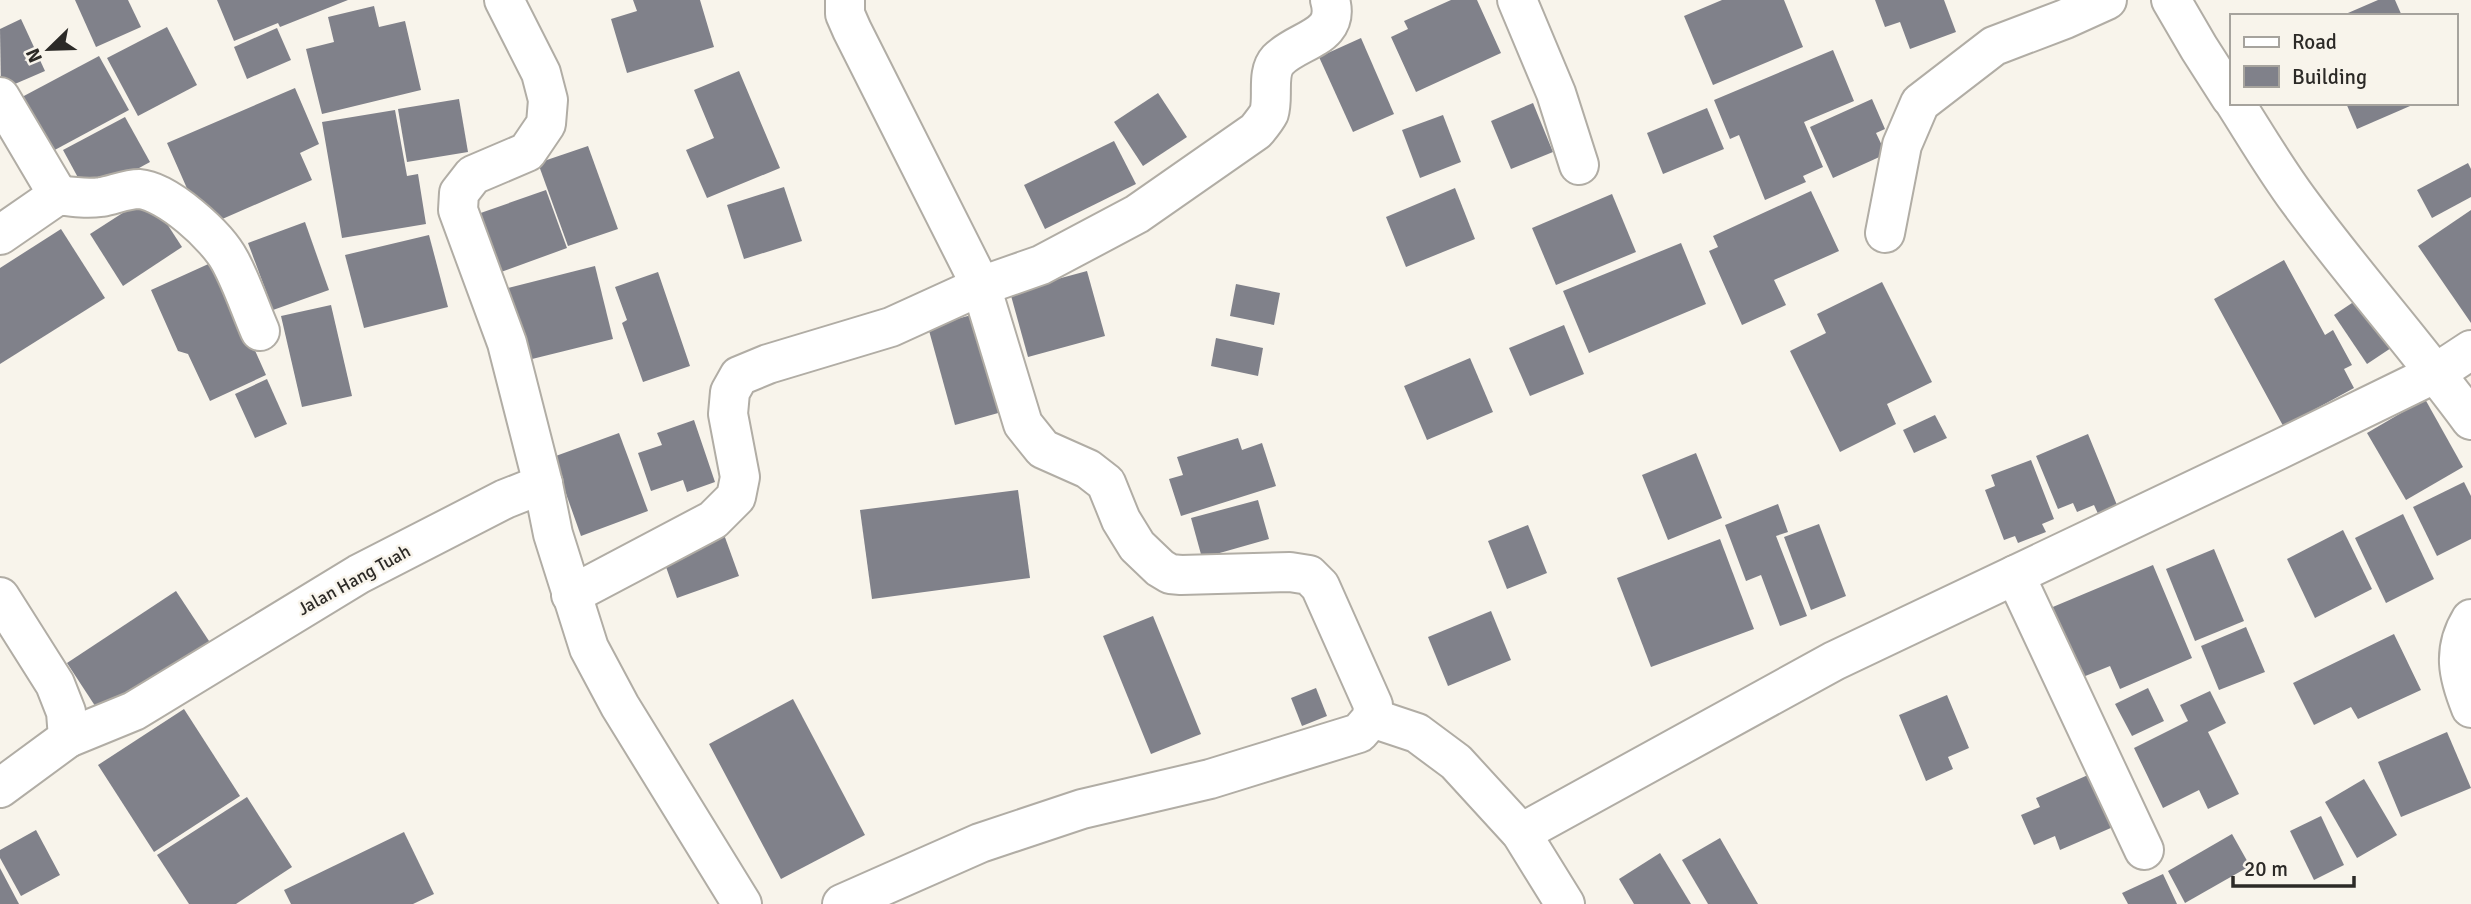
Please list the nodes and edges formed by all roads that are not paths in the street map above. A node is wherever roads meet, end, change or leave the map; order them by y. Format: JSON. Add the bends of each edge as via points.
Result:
{"nodes":[{"id":1,"x":504,"y":0,"type":"edge"},
{"id":2,"x":845,"y":0,"type":"edge"},
{"id":3,"x":1331,"y":0,"type":"edge"},
{"id":4,"x":1517,"y":0,"type":"edge"},
{"id":5,"x":2108,"y":0,"type":"edge"},
{"id":6,"x":2171,"y":0,"type":"edge"},
{"id":7,"x":2230,"y":96,"type":"edge"},
{"id":8,"x":0,"y":97,"type":"edge"},
{"id":9,"x":2236,"y":105,"type":"edge"},
{"id":10,"x":1579,"y":165,"type":"dead end"},
{"id":11,"x":58,"y":195,"type":"junction"},
{"id":12,"x":1885,"y":233,"type":"dead end"},
{"id":13,"x":0,"y":235,"type":"edge"},
{"id":14,"x":981,"y":286,"type":"junction"},
{"id":15,"x":260,"y":331,"type":"dead end"},
{"id":16,"x":2471,"y":350,"type":"edge"},
{"id":17,"x":2436,"y":373,"type":"junction"},
{"id":18,"x":2471,"y":419,"type":"edge"},
{"id":19,"x":543,"y":484,"type":"junction"},
{"id":20,"x":2015,"y":575,"type":"junction"},
{"id":21,"x":571,"y":595,"type":"junction"},
{"id":22,"x":0,"y":597,"type":"edge"},
{"id":23,"x":2471,"y":619,"type":"edge"},
{"id":24,"x":2471,"y":708,"type":"edge"},
{"id":25,"x":1372,"y":718,"type":"junction"},
{"id":26,"x":68,"y":738,"type":"junction"},
{"id":27,"x":0,"y":788,"type":"edge"},
{"id":28,"x":1521,"y":833,"type":"junction"},
{"id":29,"x":2144,"y":850,"type":"dead end"},
{"id":30,"x":742,"y":904,"type":"edge"},
{"id":31,"x":842,"y":904,"type":"edge"},
{"id":32,"x":1565,"y":904,"type":"edge"}],
"edges":[{"from":1,"to":19,"type":"street","via":[[541,73],[548,100],[546,124],[527,152],[473,175],[459,193],[458,211],[507,343]]},
{"from":2,"to":14,"type":"street","via":[[845,14]]},
{"from":3,"to":14,"type":"street","via":[[1331,22],[1274,66],[1268,114],[1256,131],[1137,214],[1041,265]]},
{"from":4,"to":10,"type":"street","via":[[1556,93]]},
{"from":5,"to":12,"type":"street","via":[[1994,46],[1920,103],[1902,145]]},
{"from":6,"to":7,"type":"street"},
{"from":8,"to":11,"type":"street"},
{"from":9,"to":17,"type":"street","via":[[2298,200]]},
{"from":11,"to":13,"type":"street"},
{"from":11,"to":15,"type":"street","via":[[89,198],[137,189],[176,204],[230,259]]},
{"from":14,"to":21,"type":"street","via":[[891,327],[739,376],[730,392],[728,414],[740,477],[737,497],[713,520]]},
{"from":14,"to":25,"type":"street","via":[[1023,424],[1042,449],[1106,482],[1137,546],[1170,574],[1309,575],[1320,586],[1333,614],[1373,705]]},
{"from":16,"to":17,"type":"street"},
{"from":17,"to":18,"type":"street"},
{"from":17,"to":20,"type":"street"},
{"from":19,"to":21,"type":"street"},
{"from":19,"to":26,"type":"street","name":"Jalan Hang Tuah","via":[[359,574],[134,711]]},
{"from":20,"to":28,"type":"street","via":[[1834,661]]},
{"from":20,"to":29,"type":"street"},
{"from":21,"to":30,"type":"street","via":[[589,648],[620,706]]},
{"from":22,"to":26,"type":"street","via":[[55,684],[66,712]]},
{"from":23,"to":24,"type":"street","via":[[2458,656],[2462,687]]},
{"from":25,"to":28,"type":"street","via":[[1417,733],[1456,762]]},
{"from":25,"to":31,"type":"street","via":[[1359,733],[1210,779],[1082,809],[980,843]]},
{"from":26,"to":27,"type":"street","name":"Jalan Hang Tuah"},
{"from":28,"to":32,"type":"street"}]}
